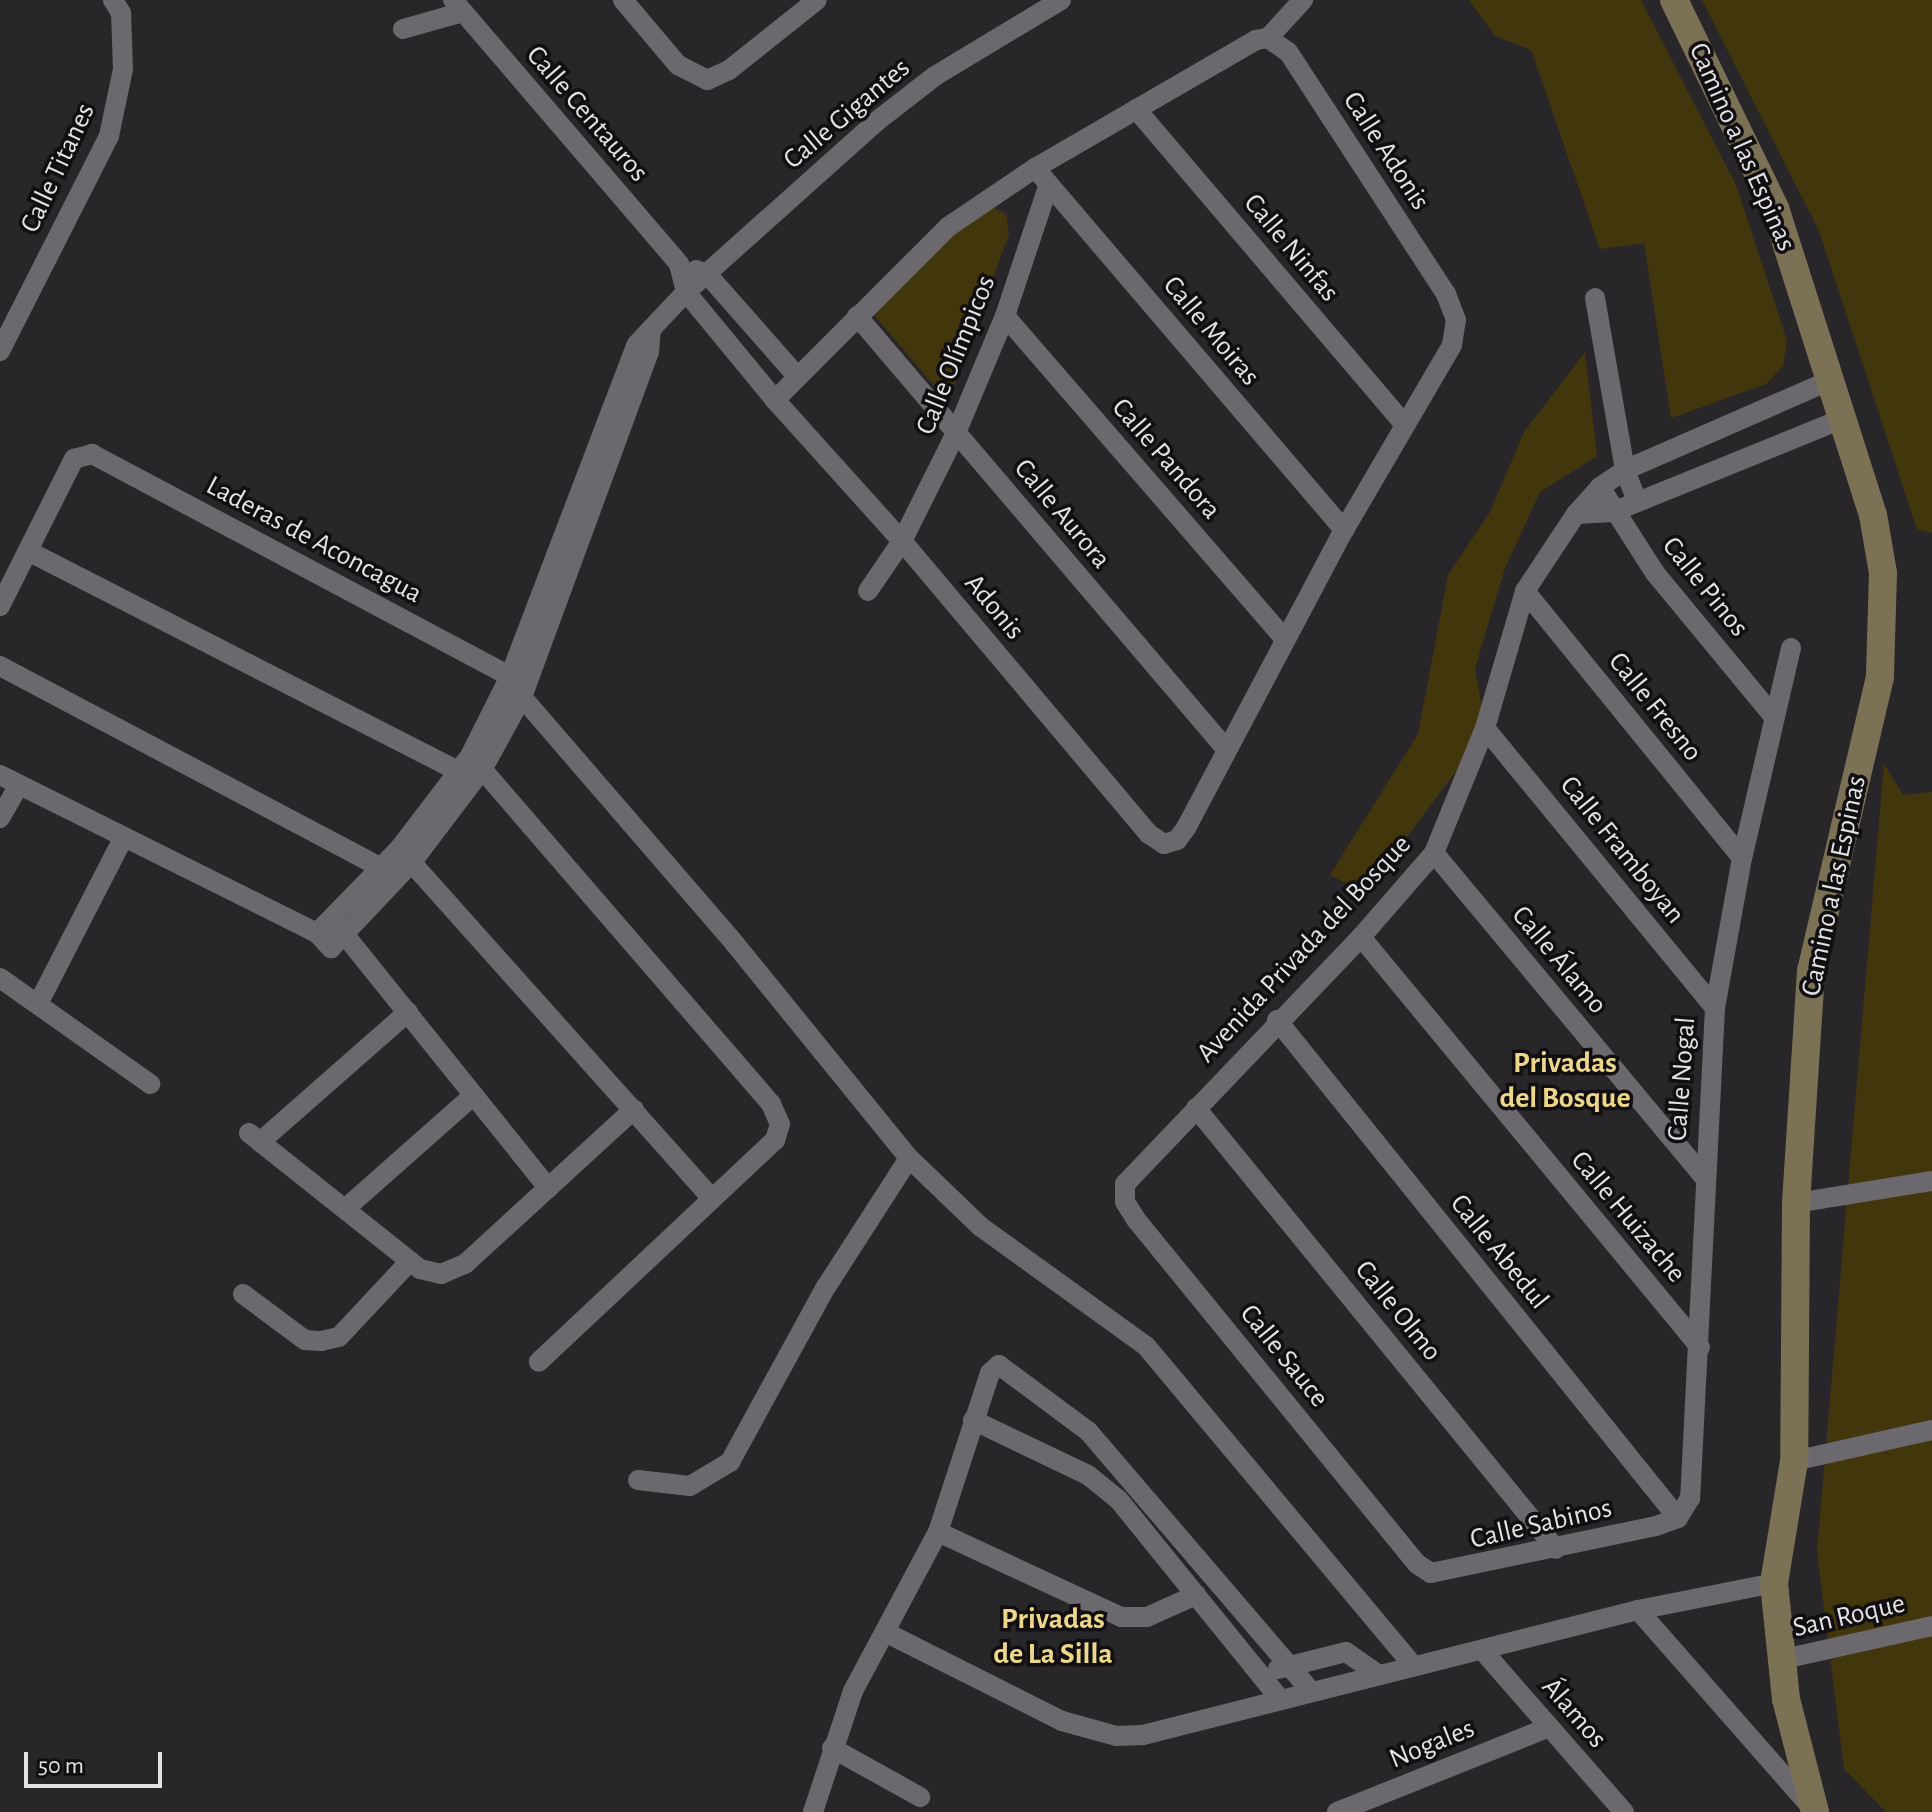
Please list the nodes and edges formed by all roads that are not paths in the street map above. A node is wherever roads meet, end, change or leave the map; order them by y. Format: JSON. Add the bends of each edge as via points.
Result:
{"nodes":[{"id":1,"x":623,"y":0,"type":"edge"},
{"id":2,"x":817,"y":0,"type":"edge"},
{"id":3,"x":1061,"y":0,"type":"edge"},
{"id":4,"x":1303,"y":0,"type":"edge"},
{"id":5,"x":1674,"y":0,"type":"edge"},
{"id":6,"x":121,"y":4,"type":"edge"},
{"id":7,"x":458,"y":6,"type":"edge"},
{"id":8,"x":403,"y":29,"type":"dead end"},
{"id":9,"x":1268,"y":38,"type":"junction"},
{"id":10,"x":1136,"y":109,"type":"junction"},
{"id":11,"x":1035,"y":168,"type":"junction"},
{"id":12,"x":1049,"y":184,"type":"junction"},
{"id":13,"x":679,"y":264,"type":"junction"},
{"id":14,"x":707,"y":274,"type":"junction"},
{"id":15,"x":686,"y":292,"type":"junction"},
{"id":16,"x":1595,"y":298,"type":"dead end"},
{"id":17,"x":857,"y":316,"type":"junction"},
{"id":18,"x":1005,"y":316,"type":"junction"},
{"id":19,"x":651,"y":329,"type":"junction"},
{"id":20,"x":0,"y":351,"type":"edge"},
{"id":21,"x":797,"y":376,"type":"junction"},
{"id":22,"x":1831,"y":380,"type":"junction"},
{"id":23,"x":775,"y":400,"type":"junction"},
{"id":24,"x":1840,"y":420,"type":"junction"},
{"id":25,"x":1404,"y":424,"type":"junction"},
{"id":26,"x":956,"y":433,"type":"junction"},
{"id":27,"x":1625,"y":470,"type":"junction"},
{"id":28,"x":1600,"y":487,"type":"junction"},
{"id":29,"x":1637,"y":501,"type":"junction"},
{"id":30,"x":1613,"y":512,"type":"junction"},
{"id":31,"x":1576,"y":514,"type":"junction"},
{"id":32,"x":1344,"y":530,"type":"junction"},
{"id":33,"x":902,"y":541,"type":"junction"},
{"id":34,"x":28,"y":551,"type":"junction"},
{"id":35,"x":868,"y":591,"type":"dead end"},
{"id":36,"x":1525,"y":591,"type":"junction"},
{"id":37,"x":0,"y":606,"type":"edge"},
{"id":38,"x":1285,"y":639,"type":"junction"},
{"id":39,"x":1791,"y":648,"type":"dead end"},
{"id":40,"x":0,"y":666,"type":"edge"},
{"id":41,"x":510,"y":676,"type":"junction"},
{"id":42,"x":522,"y":697,"type":"junction"},
{"id":43,"x":1774,"y":717,"type":"junction"},
{"id":44,"x":1485,"y":728,"type":"junction"},
{"id":45,"x":1226,"y":749,"type":"junction"},
{"id":46,"x":471,"y":765,"type":"junction"},
{"id":47,"x":9,"y":780,"type":"edge"},
{"id":48,"x":0,"y":818,"type":"edge"},
{"id":49,"x":124,"y":837,"type":"junction"},
{"id":50,"x":1172,"y":843,"type":"joint"},
{"id":51,"x":1434,"y":853,"type":"junction"},
{"id":52,"x":406,"y":856,"type":"junction"},
{"id":53,"x":1742,"y":858,"type":"junction"},
{"id":54,"x":381,"y":868,"type":"junction"},
{"id":55,"x":331,"y":928,"type":"junction"},
{"id":56,"x":1361,"y":937,"type":"junction"},
{"id":57,"x":0,"y":978,"type":"edge"},
{"id":58,"x":38,"y":1004,"type":"junction"},
{"id":59,"x":1715,"y":1008,"type":"junction"},
{"id":60,"x":408,"y":1012,"type":"junction"},
{"id":61,"x":1277,"y":1020,"type":"junction"},
{"id":62,"x":150,"y":1084,"type":"dead end"},
{"id":63,"x":474,"y":1095,"type":"junction"},
{"id":64,"x":1196,"y":1108,"type":"junction"},
{"id":65,"x":634,"y":1109,"type":"junction"},
{"id":66,"x":909,"y":1158,"type":"junction"},
{"id":67,"x":1127,"y":1176,"type":"joint"},
{"id":68,"x":1704,"y":1177,"type":"junction"},
{"id":69,"x":1932,"y":1181,"type":"edge"},
{"id":70,"x":548,"y":1188,"type":"junction"},
{"id":71,"x":712,"y":1199,"type":"junction"},
{"id":72,"x":1796,"y":1203,"type":"junction"},
{"id":73,"x":345,"y":1209,"type":"junction"},
{"id":74,"x":410,"y":1261,"type":"junction"},
{"id":75,"x":243,"y":1294,"type":"dead end"},
{"id":76,"x":1700,"y":1347,"type":"junction"},
{"id":77,"x":539,"y":1362,"type":"dead end"},
{"id":78,"x":973,"y":1420,"type":"junction"},
{"id":79,"x":1932,"y":1430,"type":"edge"},
{"id":80,"x":1794,"y":1461,"type":"junction"},
{"id":81,"x":638,"y":1480,"type":"dead end"},
{"id":82,"x":1678,"y":1518,"type":"junction"},
{"id":83,"x":938,"y":1532,"type":"junction"},
{"id":84,"x":1556,"y":1549,"type":"junction"},
{"id":85,"x":1417,"y":1564,"type":"joint"},
{"id":86,"x":1774,"y":1583,"type":"junction"},
{"id":87,"x":1196,"y":1595,"type":"junction"},
{"id":88,"x":1638,"y":1610,"type":"junction"},
{"id":89,"x":1932,"y":1626,"type":"edge"},
{"id":90,"x":887,"y":1633,"type":"junction"},
{"id":91,"x":1483,"y":1651,"type":"junction"},
{"id":92,"x":1779,"y":1660,"type":"junction"},
{"id":93,"x":1288,"y":1665,"type":"junction"},
{"id":94,"x":1414,"y":1666,"type":"junction"},
{"id":95,"x":1379,"y":1675,"type":"junction"},
{"id":96,"x":1261,"y":1676,"type":"junction"},
{"id":97,"x":1311,"y":1691,"type":"junction"},
{"id":98,"x":1280,"y":1699,"type":"junction"},
{"id":99,"x":1549,"y":1727,"type":"junction"},
{"id":100,"x":832,"y":1748,"type":"junction"},
{"id":101,"x":920,"y":1797,"type":"dead end"},
{"id":102,"x":1814,"y":1810,"type":"edge"},
{"id":103,"x":813,"y":1812,"type":"edge"},
{"id":104,"x":1337,"y":1812,"type":"edge"},
{"id":105,"x":1624,"y":1812,"type":"edge"}],
"edges":[{"from":1,"to":2,"type":"street","via":[[678,65],[707,80],[729,70]]},
{"from":3,"to":14,"type":"street","name":"Calle Gigantes","via":[[935,76]]},
{"from":4,"to":9,"type":"street"},
{"from":5,"to":22,"type":"street","name":"Camino a las Espinas","via":[[1775,208]]},
{"from":6,"to":20,"type":"street","name":"Calle Titanes","via":[[123,69],[109,136]]},
{"from":7,"to":8,"type":"street"},
{"from":7,"to":13,"type":"street","name":"Calle Centauros"},
{"from":9,"to":10,"type":"street"},
{"from":9,"to":25,"type":"street","name":"Calle Adonis","via":[[1279,42],[1296,65],[1446,294],[1456,320],[1452,345]]},
{"from":10,"to":11,"type":"street"},
{"from":10,"to":25,"type":"street","name":"Calle Ninfas"},
{"from":11,"to":12,"type":"street","name":"Calle Moiras"},
{"from":11,"to":17,"type":"street","via":[[948,227]]},
{"from":12,"to":18,"type":"street","name":"Calle Olímpicos"},
{"from":12,"to":32,"type":"street","name":"Calle Moiras"},
{"from":13,"to":14,"type":"street","name":"Calle Centauros"},
{"from":13,"to":15,"type":"street","name":"Calle Centauros"},
{"from":14,"to":15,"type":"street","name":"Calle Gigantes"},
{"from":14,"to":21,"type":"street","name":"Calle Centauros"},
{"from":15,"to":19,"type":"street","name":"Calle Gigantes"},
{"from":15,"to":23,"type":"street","name":"Calle Centauros"},
{"from":16,"to":27,"type":"street"},
{"from":17,"to":21,"type":"street"},
{"from":17,"to":26,"type":"street","name":"Calle Aurora"},
{"from":18,"to":26,"type":"street","name":"Calle Olímpicos"},
{"from":18,"to":38,"type":"street","name":"Calle Pandora"},
{"from":19,"to":41,"type":"street","name":"Calle Gigantes","via":[[628,358]]},
{"from":19,"to":42,"type":"street","via":[[649,352]]},
{"from":21,"to":23,"type":"street"},
{"from":22,"to":24,"type":"street","name":"Camino a las Espinas"},
{"from":22,"to":27,"type":"street","name":"Avenida Privada del Bosque"},
{"from":23,"to":33,"type":"street","name":"Adonis"},
{"from":24,"to":29,"type":"street"},
{"from":24,"to":72,"type":"street","name":"Camino a las Espinas","via":[[1873,515],[1883,573],[1883,631],[1880,677],[1811,971]]},
{"from":25,"to":32,"type":"street","name":"Calle Adonis"},
{"from":26,"to":33,"type":"street","name":"Calle Olímpicos"},
{"from":26,"to":45,"type":"street","name":"Calle Aurora"},
{"from":27,"to":28,"type":"street","name":"Avenida Privada del Bosque"},
{"from":27,"to":29,"type":"street"},
{"from":28,"to":30,"type":"street","name":"Calle Pinos"},
{"from":28,"to":31,"type":"street","name":"Avenida Privada del Bosque"},
{"from":29,"to":30,"type":"street"},
{"from":30,"to":31,"type":"street"},
{"from":30,"to":43,"type":"street","name":"Calle Pinos","via":[[1655,573]]},
{"from":31,"to":36,"type":"street","name":"Avenida Privada del Bosque"},
{"from":32,"to":38,"type":"street","name":"Calle Adonis"},
{"from":33,"to":35,"type":"street","name":"Calle Olímpicos"},
{"from":33,"to":50,"type":"street","name":"Adonis","via":[[1156,842]]},
{"from":34,"to":37,"type":"street"},
{"from":34,"to":41,"type":"street","name":"Laderas de Aconcagua","via":[[74,459],[92,454]]},
{"from":34,"to":46,"type":"street"},
{"from":36,"to":44,"type":"street","name":"Avenida Privada del Bosque"},
{"from":36,"to":53,"type":"street","name":"Calle Fresno"},
{"from":38,"to":45,"type":"street","name":"Calle Adonis"},
{"from":39,"to":43,"type":"street","name":"Calle Nogal"},
{"from":40,"to":54,"type":"street"},
{"from":41,"to":42,"type":"street"},
{"from":41,"to":46,"type":"street","name":"Calle Gigantes"},
{"from":42,"to":46,"type":"street"},
{"from":42,"to":66,"type":"street","via":[[735,944]]},
{"from":43,"to":53,"type":"street","name":"Calle Nogal"},
{"from":44,"to":51,"type":"street","name":"Avenida Privada del Bosque"},
{"from":44,"to":59,"type":"street","name":"Calle Framboyan"},
{"from":45,"to":50,"type":"street","name":"Calle Adonis","via":[[1186,828]]},
{"from":46,"to":52,"type":"street"},
{"from":46,"to":71,"type":"street","via":[[771,1104],[780,1124],[775,1140]]},
{"from":47,"to":48,"type":"street"},
{"from":47,"to":49,"type":"street"},
{"from":49,"to":55,"type":"street"},
{"from":49,"to":58,"type":"street"},
{"from":51,"to":56,"type":"street","name":"Avenida Privada del Bosque"},
{"from":51,"to":68,"type":"street","name":"Calle Álamo"},
{"from":52,"to":54,"type":"street"},
{"from":52,"to":55,"type":"street"},
{"from":52,"to":65,"type":"street"},
{"from":53,"to":59,"type":"street","name":"Calle Nogal"},
{"from":54,"to":55,"type":"street"},
{"from":55,"to":60,"type":"street"},
{"from":56,"to":61,"type":"street","name":"Avenida Privada del Bosque"},
{"from":56,"to":76,"type":"street","name":"Calle Huizache"},
{"from":57,"to":58,"type":"street"},
{"from":58,"to":62,"type":"street"},
{"from":59,"to":68,"type":"street","name":"Calle Nogal"},
{"from":60,"to":63,"type":"street"},
{"from":60,"to":73,"type":"street","via":[[255,1137]]},
{"from":61,"to":64,"type":"street","name":"Avenida Privada del Bosque"},
{"from":61,"to":82,"type":"street","name":"Calle Abedul"},
{"from":63,"to":70,"type":"street"},
{"from":63,"to":73,"type":"street"},
{"from":64,"to":67,"type":"street","name":"Avenida Privada del Bosque"},
{"from":64,"to":84,"type":"street","name":"Calle Olmo"},
{"from":65,"to":70,"type":"street"},
{"from":65,"to":71,"type":"street"},
{"from":66,"to":81,"type":"street","via":[[826,1287],[730,1462],[690,1486]]},
{"from":66,"to":94,"type":"street","via":[[981,1227],[1146,1346]]},
{"from":67,"to":85,"type":"street","name":"Calle Sauce","via":[[1125,1202],[1137,1221]]},
{"from":68,"to":76,"type":"street","name":"Calle Nogal"},
{"from":69,"to":72,"type":"street"},
{"from":70,"to":74,"type":"street","via":[[465,1264],[441,1274]]},
{"from":71,"to":77,"type":"street"},
{"from":72,"to":80,"type":"street","name":"Camino a las Espinas"},
{"from":73,"to":74,"type":"street"},
{"from":74,"to":75,"type":"street","via":[[339,1337],[321,1341],[305,1340]]},
{"from":76,"to":82,"type":"street","name":"Calle Nogal","via":[[1692,1483]]},
{"from":78,"to":83,"type":"street"},
{"from":78,"to":87,"type":"street","via":[[1101,1484]]},
{"from":78,"to":93,"type":"street","via":[[990,1373],[1004,1366],[1088,1431]]},
{"from":79,"to":80,"type":"street"},
{"from":80,"to":86,"type":"street","name":"Camino a las Espinas"},
{"from":82,"to":84,"type":"street","name":"Calle Sabinos"},
{"from":83,"to":87,"type":"street","via":[[1121,1617],[1147,1617]]},
{"from":83,"to":90,"type":"street"},
{"from":84,"to":85,"type":"street","name":"Calle Sabinos","via":[[1442,1574]]},
{"from":86,"to":88,"type":"street"},
{"from":86,"to":92,"type":"street","name":"Camino a las Espinas"},
{"from":87,"to":96,"type":"street"},
{"from":88,"to":91,"type":"street"},
{"from":88,"to":102,"type":"street"},
{"from":89,"to":92,"type":"street","name":"San Roque"},
{"from":90,"to":98,"type":"street","via":[[1062,1721],[1116,1736],[1174,1730]]},
{"from":90,"to":100,"type":"street","via":[[853,1691]]},
{"from":91,"to":94,"type":"street"},
{"from":91,"to":99,"type":"street","name":"Álamos"},
{"from":92,"to":102,"type":"street","name":"Camino a las Espinas"},
{"from":93,"to":95,"type":"street","via":[[1346,1652]]},
{"from":93,"to":96,"type":"street"},
{"from":93,"to":97,"type":"street"},
{"from":94,"to":95,"type":"street"},
{"from":95,"to":97,"type":"street"},
{"from":96,"to":98,"type":"street"},
{"from":97,"to":98,"type":"street"},
{"from":99,"to":104,"type":"street","name":"Nogales"},
{"from":99,"to":105,"type":"street","name":"Álamos"},
{"from":100,"to":101,"type":"street"},
{"from":100,"to":103,"type":"street"}]}
